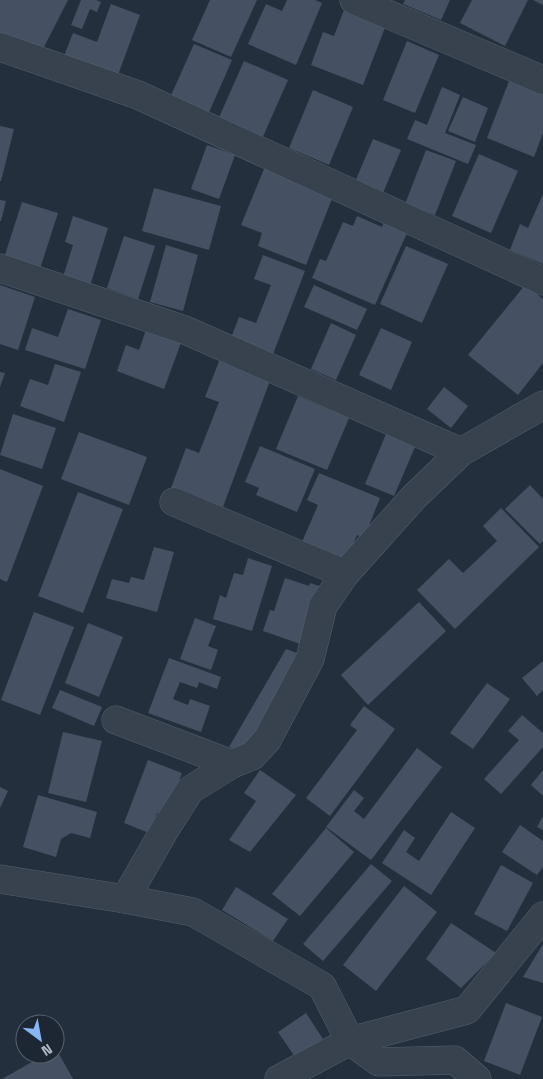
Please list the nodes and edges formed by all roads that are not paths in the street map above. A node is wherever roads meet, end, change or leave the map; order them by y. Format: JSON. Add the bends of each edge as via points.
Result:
{"nodes":[{"id":1,"x":354,"y":0,"type":"edge"},
{"id":2,"x":0,"y":47,"type":"edge"},
{"id":3,"x":543,"y":80,"type":"edge"},
{"id":4,"x":0,"y":268,"type":"edge"},
{"id":5,"x":543,"y":282,"type":"edge"},
{"id":6,"x":543,"y":405,"type":"edge"},
{"id":7,"x":461,"y":452,"type":"junction"},
{"id":8,"x":174,"y":502,"type":"dead end"},
{"id":9,"x":345,"y":574,"type":"junction"},
{"id":10,"x":116,"y":720,"type":"dead end"},
{"id":11,"x":232,"y":764,"type":"junction"},
{"id":12,"x":0,"y":879,"type":"edge"},
{"id":13,"x":126,"y":899,"type":"junction"},
{"id":14,"x":543,"y":916,"type":"edge"},
{"id":15,"x":350,"y":1041,"type":"junction"},
{"id":16,"x":385,"y":1070,"type":"edge"},
{"id":17,"x":279,"y":1079,"type":"edge"},
{"id":18,"x":477,"y":1079,"type":"edge"}],
"edges":[{"from":1,"to":3,"type":"street"},
{"from":2,"to":5,"type":"street","via":[[138,94]]},
{"from":4,"to":7,"type":"street","via":[[185,330]]},
{"from":6,"to":7,"type":"street"},
{"from":7,"to":9,"type":"street"},
{"from":8,"to":9,"type":"street"},
{"from":9,"to":11,"type":"street","via":[[324,606],[310,659],[268,740],[252,756]]},
{"from":10,"to":11,"type":"street"},
{"from":11,"to":13,"type":"street","via":[[190,790]]},
{"from":12,"to":13,"type":"street"},
{"from":13,"to":15,"type":"street","via":[[193,912],[322,986]]},
{"from":14,"to":15,"type":"street","via":[[467,1010]]},
{"from":15,"to":16,"type":"street"},
{"from":15,"to":17,"type":"street"},
{"from":16,"to":18,"type":"street","via":[[455,1060]]}]}
